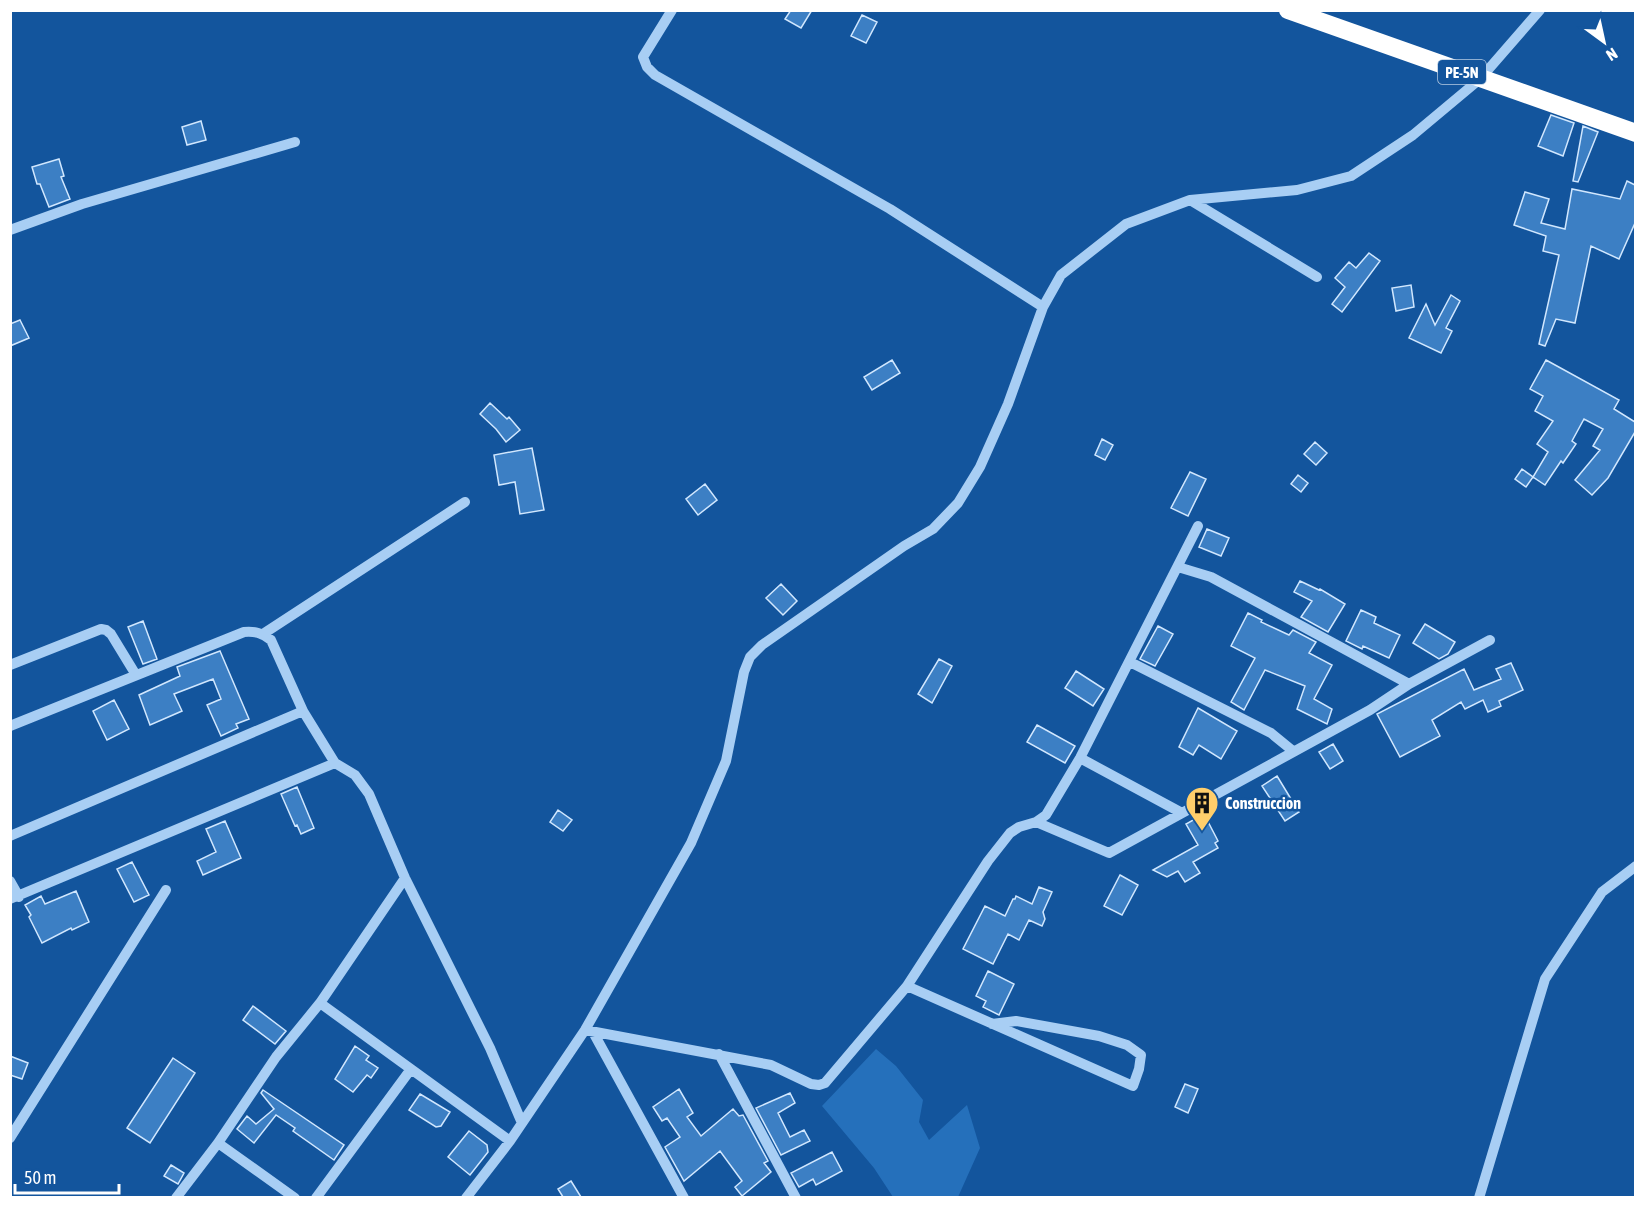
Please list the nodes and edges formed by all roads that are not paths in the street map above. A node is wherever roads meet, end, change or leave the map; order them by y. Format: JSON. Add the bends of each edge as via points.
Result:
{"nodes":[{"id":1,"x":672,"y":10,"type":"edge"},
{"id":2,"x":1288,"y":10,"type":"edge"},
{"id":3,"x":1540,"y":10,"type":"edge"},
{"id":4,"x":1480,"y":79,"type":"junction"},
{"id":5,"x":1635,"y":134,"type":"edge"},
{"id":6,"x":295,"y":142,"type":"dead end"},
{"id":7,"x":1190,"y":200,"type":"junction"},
{"id":8,"x":10,"y":230,"type":"edge"},
{"id":9,"x":1317,"y":277,"type":"dead end"},
{"id":10,"x":1042,"y":307,"type":"junction"},
{"id":11,"x":465,"y":502,"type":"dead end"},
{"id":12,"x":1198,"y":526,"type":"dead end"},
{"id":13,"x":1178,"y":567,"type":"junction"},
{"id":14,"x":263,"y":634,"type":"junction"},
{"id":15,"x":1490,"y":640,"type":"dead end"},
{"id":16,"x":1131,"y":662,"type":"junction"},
{"id":17,"x":10,"y":665,"type":"edge"},
{"id":18,"x":136,"y":675,"type":"junction"},
{"id":19,"x":1409,"y":684,"type":"junction"},
{"id":20,"x":303,"y":711,"type":"junction"},
{"id":21,"x":10,"y":726,"type":"edge"},
{"id":22,"x":1293,"y":751,"type":"junction"},
{"id":23,"x":1080,"y":758,"type":"junction"},
{"id":24,"x":335,"y":764,"type":"junction"},
{"id":25,"x":1182,"y":813,"type":"junction"},
{"id":26,"x":1036,"y":822,"type":"junction"},
{"id":27,"x":10,"y":836,"type":"edge"},
{"id":28,"x":1635,"y":866,"type":"edge"},
{"id":29,"x":405,"y":878,"type":"junction"},
{"id":30,"x":10,"y":881,"type":"edge"},
{"id":31,"x":166,"y":890,"type":"dead end"},
{"id":32,"x":15,"y":898,"type":"edge"},
{"id":33,"x":907,"y":986,"type":"junction"},
{"id":34,"x":320,"y":1003,"type":"junction"},
{"id":35,"x":992,"y":1024,"type":"junction"},
{"id":36,"x":589,"y":1031,"type":"junction"},
{"id":37,"x":719,"y":1054,"type":"junction"},
{"id":38,"x":411,"y":1069,"type":"junction"},
{"id":39,"x":522,"y":1123,"type":"junction"},
{"id":40,"x":10,"y":1138,"type":"edge"},
{"id":41,"x":510,"y":1141,"type":"junction"},
{"id":42,"x":218,"y":1143,"type":"junction"},
{"id":43,"x":176,"y":1197,"type":"edge"},
{"id":44,"x":295,"y":1197,"type":"edge"},
{"id":45,"x":316,"y":1197,"type":"edge"},
{"id":46,"x":466,"y":1197,"type":"edge"},
{"id":47,"x":684,"y":1197,"type":"edge"},
{"id":48,"x":796,"y":1197,"type":"edge"},
{"id":49,"x":1479,"y":1197,"type":"edge"}],
"edges":[{"from":1,"to":10,"type":"street","via":[[643,57],[655,75],[890,209]]},
{"from":2,"to":4,"type":"highway","number":"PE-5N"},
{"from":3,"to":4,"type":"street"},
{"from":4,"to":5,"type":"highway","number":"PE-5N"},
{"from":4,"to":7,"type":"street","via":[[1413,135],[1351,176],[1298,190]]},
{"from":6,"to":8,"type":"street","via":[[82,204]]},
{"from":7,"to":9,"type":"street"},
{"from":7,"to":10,"type":"street","via":[[1126,224],[1061,275]]},
{"from":10,"to":36,"type":"street","via":[[1008,404],[980,467],[958,503],[933,529],[750,657],[726,761],[691,843]]},
{"from":11,"to":14,"type":"street"},
{"from":12,"to":13,"type":"street"},
{"from":13,"to":16,"type":"street"},
{"from":13,"to":19,"type":"street","via":[[1211,577]]},
{"from":14,"to":18,"type":"street","via":[[244,632]]},
{"from":14,"to":20,"type":"street","via":[[271,640]]},
{"from":15,"to":19,"type":"street"},
{"from":16,"to":22,"type":"street","via":[[1271,733]]},
{"from":16,"to":23,"type":"street"},
{"from":17,"to":18,"type":"street","via":[[101,629],[111,634]]},
{"from":18,"to":21,"type":"street"},
{"from":19,"to":22,"type":"street","via":[[1370,710]]},
{"from":20,"to":24,"type":"street"},
{"from":20,"to":27,"type":"street"},
{"from":22,"to":25,"type":"street"},
{"from":23,"to":25,"type":"street"},
{"from":23,"to":26,"type":"street","via":[[1046,815]]},
{"from":24,"to":29,"type":"street","via":[[364,785]]},
{"from":24,"to":32,"type":"street"},
{"from":25,"to":26,"type":"street","via":[[1109,853]]},
{"from":26,"to":33,"type":"street","via":[[1010,833]]},
{"from":28,"to":49,"type":"street","via":[[1602,892],[1545,979]]},
{"from":29,"to":34,"type":"street"},
{"from":29,"to":39,"type":"street","via":[[490,1048]]},
{"from":30,"to":32,"type":"street"},
{"from":31,"to":40,"type":"street"},
{"from":33,"to":35,"type":"street"},
{"from":33,"to":37,"type":"street","via":[[825,1083],[811,1084],[771,1065]]},
{"from":34,"to":38,"type":"street"},
{"from":34,"to":42,"type":"street","via":[[276,1057]]},
{"from":35,"to":35,"type":"street","via":[[1133,1086],[1141,1055],[1127,1045],[1016,1021]]},
{"from":36,"to":37,"type":"street"},
{"from":36,"to":39,"type":"street"},
{"from":36,"to":47,"type":"street"},
{"from":37,"to":48,"type":"street"},
{"from":38,"to":41,"type":"street"},
{"from":38,"to":45,"type":"street"},
{"from":39,"to":41,"type":"street"},
{"from":41,"to":46,"type":"street"},
{"from":42,"to":43,"type":"street"},
{"from":42,"to":44,"type":"street"}]}
